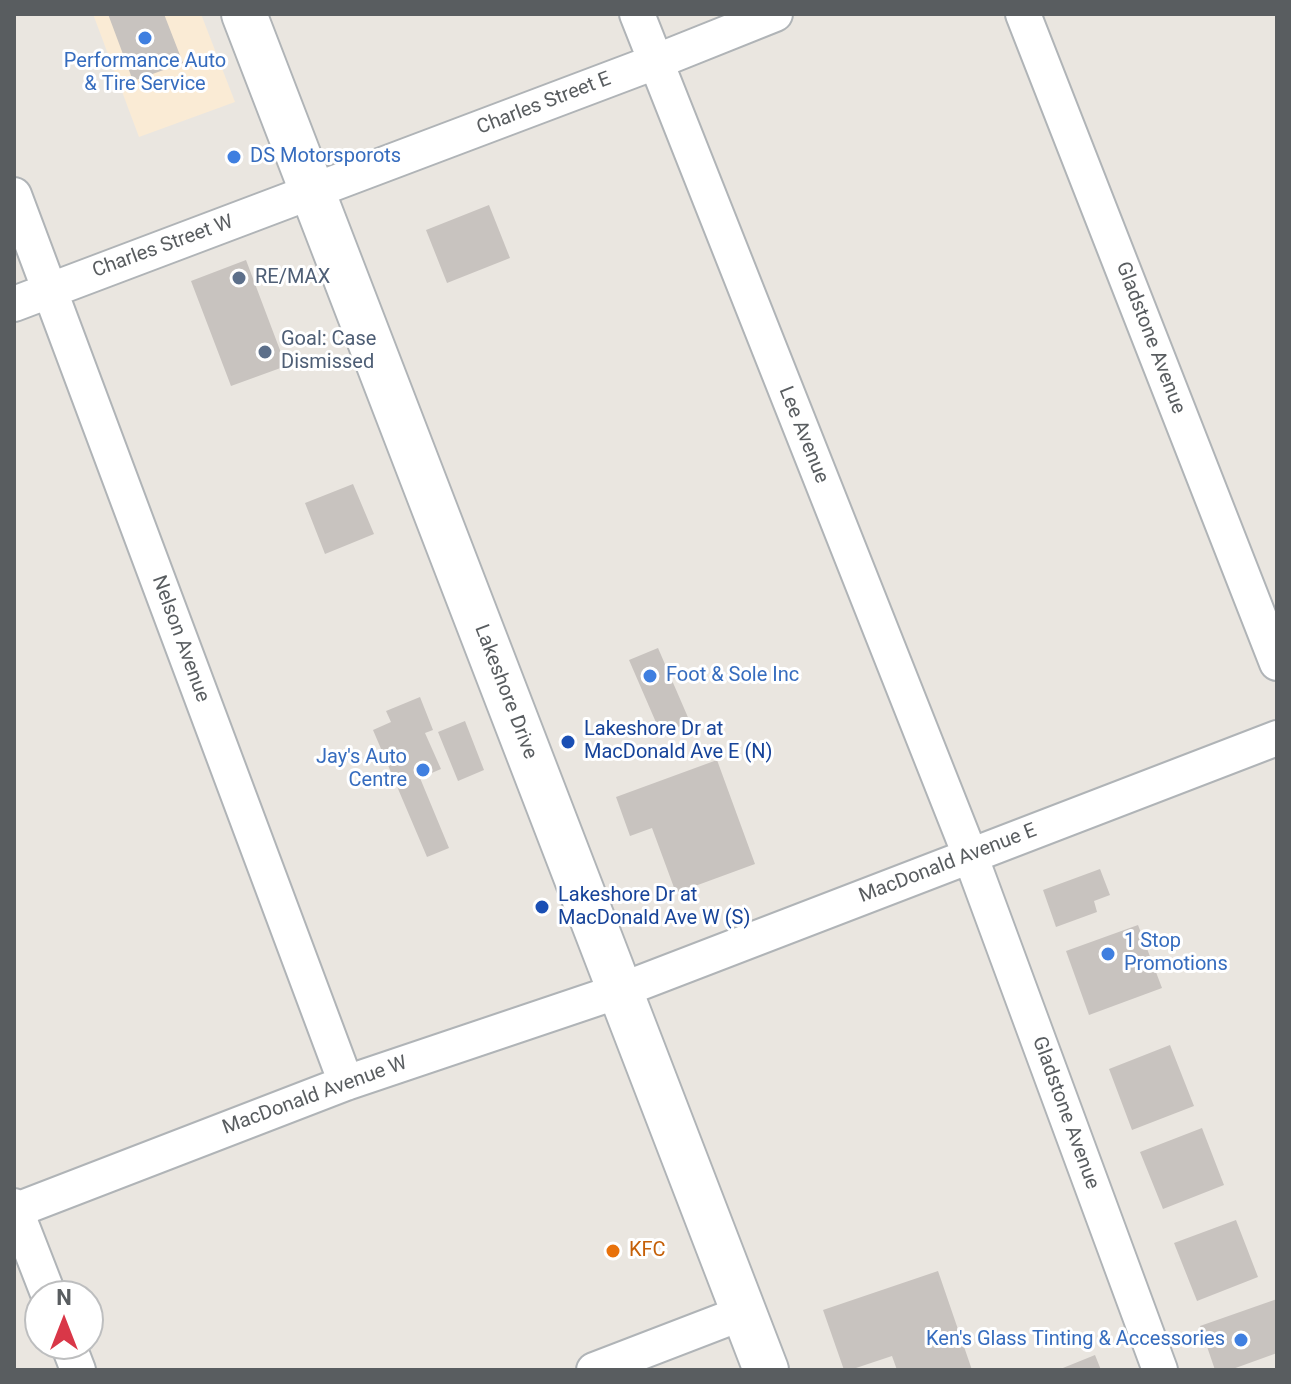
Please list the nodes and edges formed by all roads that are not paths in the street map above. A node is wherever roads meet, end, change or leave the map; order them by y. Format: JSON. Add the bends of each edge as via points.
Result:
{"nodes":[{"id":1,"x":244,"y":14,"type":"edge"},
{"id":2,"x":637,"y":14,"type":"edge"},
{"id":3,"x":775,"y":14,"type":"edge"},
{"id":4,"x":1023,"y":14,"type":"edge"},
{"id":5,"x":655,"y":62,"type":"junction"},
{"id":6,"x":313,"y":192,"type":"junction"},
{"id":7,"x":14,"y":195,"type":"edge"},
{"id":8,"x":50,"y":289,"type":"junction"},
{"id":9,"x":14,"y":304,"type":"edge"},
{"id":10,"x":1277,"y":663,"type":"edge"},
{"id":11,"x":1277,"y":738,"type":"edge"},
{"id":12,"x":970,"y":855,"type":"junction"},
{"id":13,"x":619,"y":991,"type":"junction"},
{"id":14,"x":346,"y":1083,"type":"junction"},
{"id":15,"x":15,"y":1209,"type":"edge"},
{"id":16,"x":43,"y":1280,"type":"edge"},
{"id":17,"x":745,"y":1312,"type":"junction"},
{"id":18,"x":594,"y":1370,"type":"edge"},
{"id":19,"x":766,"y":1370,"type":"edge"},
{"id":20,"x":1160,"y":1370,"type":"edge"}],
"edges":[{"from":1,"to":6,"type":"main road","name":"Lakeshore Drive"},
{"from":2,"to":5,"type":"street","name":"Lee Avenue"},
{"from":3,"to":5,"type":"street","name":"Charles Street E"},
{"from":4,"to":10,"type":"street","name":"Gladstone Avenue"},
{"from":5,"to":6,"type":"street","name":"Charles Street E"},
{"from":5,"to":12,"type":"street","name":"Lee Avenue"},
{"from":6,"to":8,"type":"street","name":"Charles Street W"},
{"from":6,"to":13,"type":"main road","name":"Lakeshore Drive"},
{"from":7,"to":8,"type":"street","name":"Nelson Avenue"},
{"from":8,"to":9,"type":"street","name":"Charles Street W"},
{"from":8,"to":14,"type":"street","name":"Nelson Avenue"},
{"from":11,"to":12,"type":"street","name":"MacDonald Avenue E"},
{"from":12,"to":13,"type":"street","name":"MacDonald Avenue E"},
{"from":12,"to":20,"type":"street","name":"Gladstone Avenue"},
{"from":13,"to":14,"type":"street","name":"MacDonald Avenue W"},
{"from":13,"to":17,"type":"main road","name":"Lakeshore Drive"},
{"from":14,"to":15,"type":"street","name":"MacDonald Avenue W"},
{"from":15,"to":16,"type":"street"},
{"from":17,"to":18,"type":"street"},
{"from":17,"to":19,"type":"main road","name":"Lakeshore Drive"}]}
